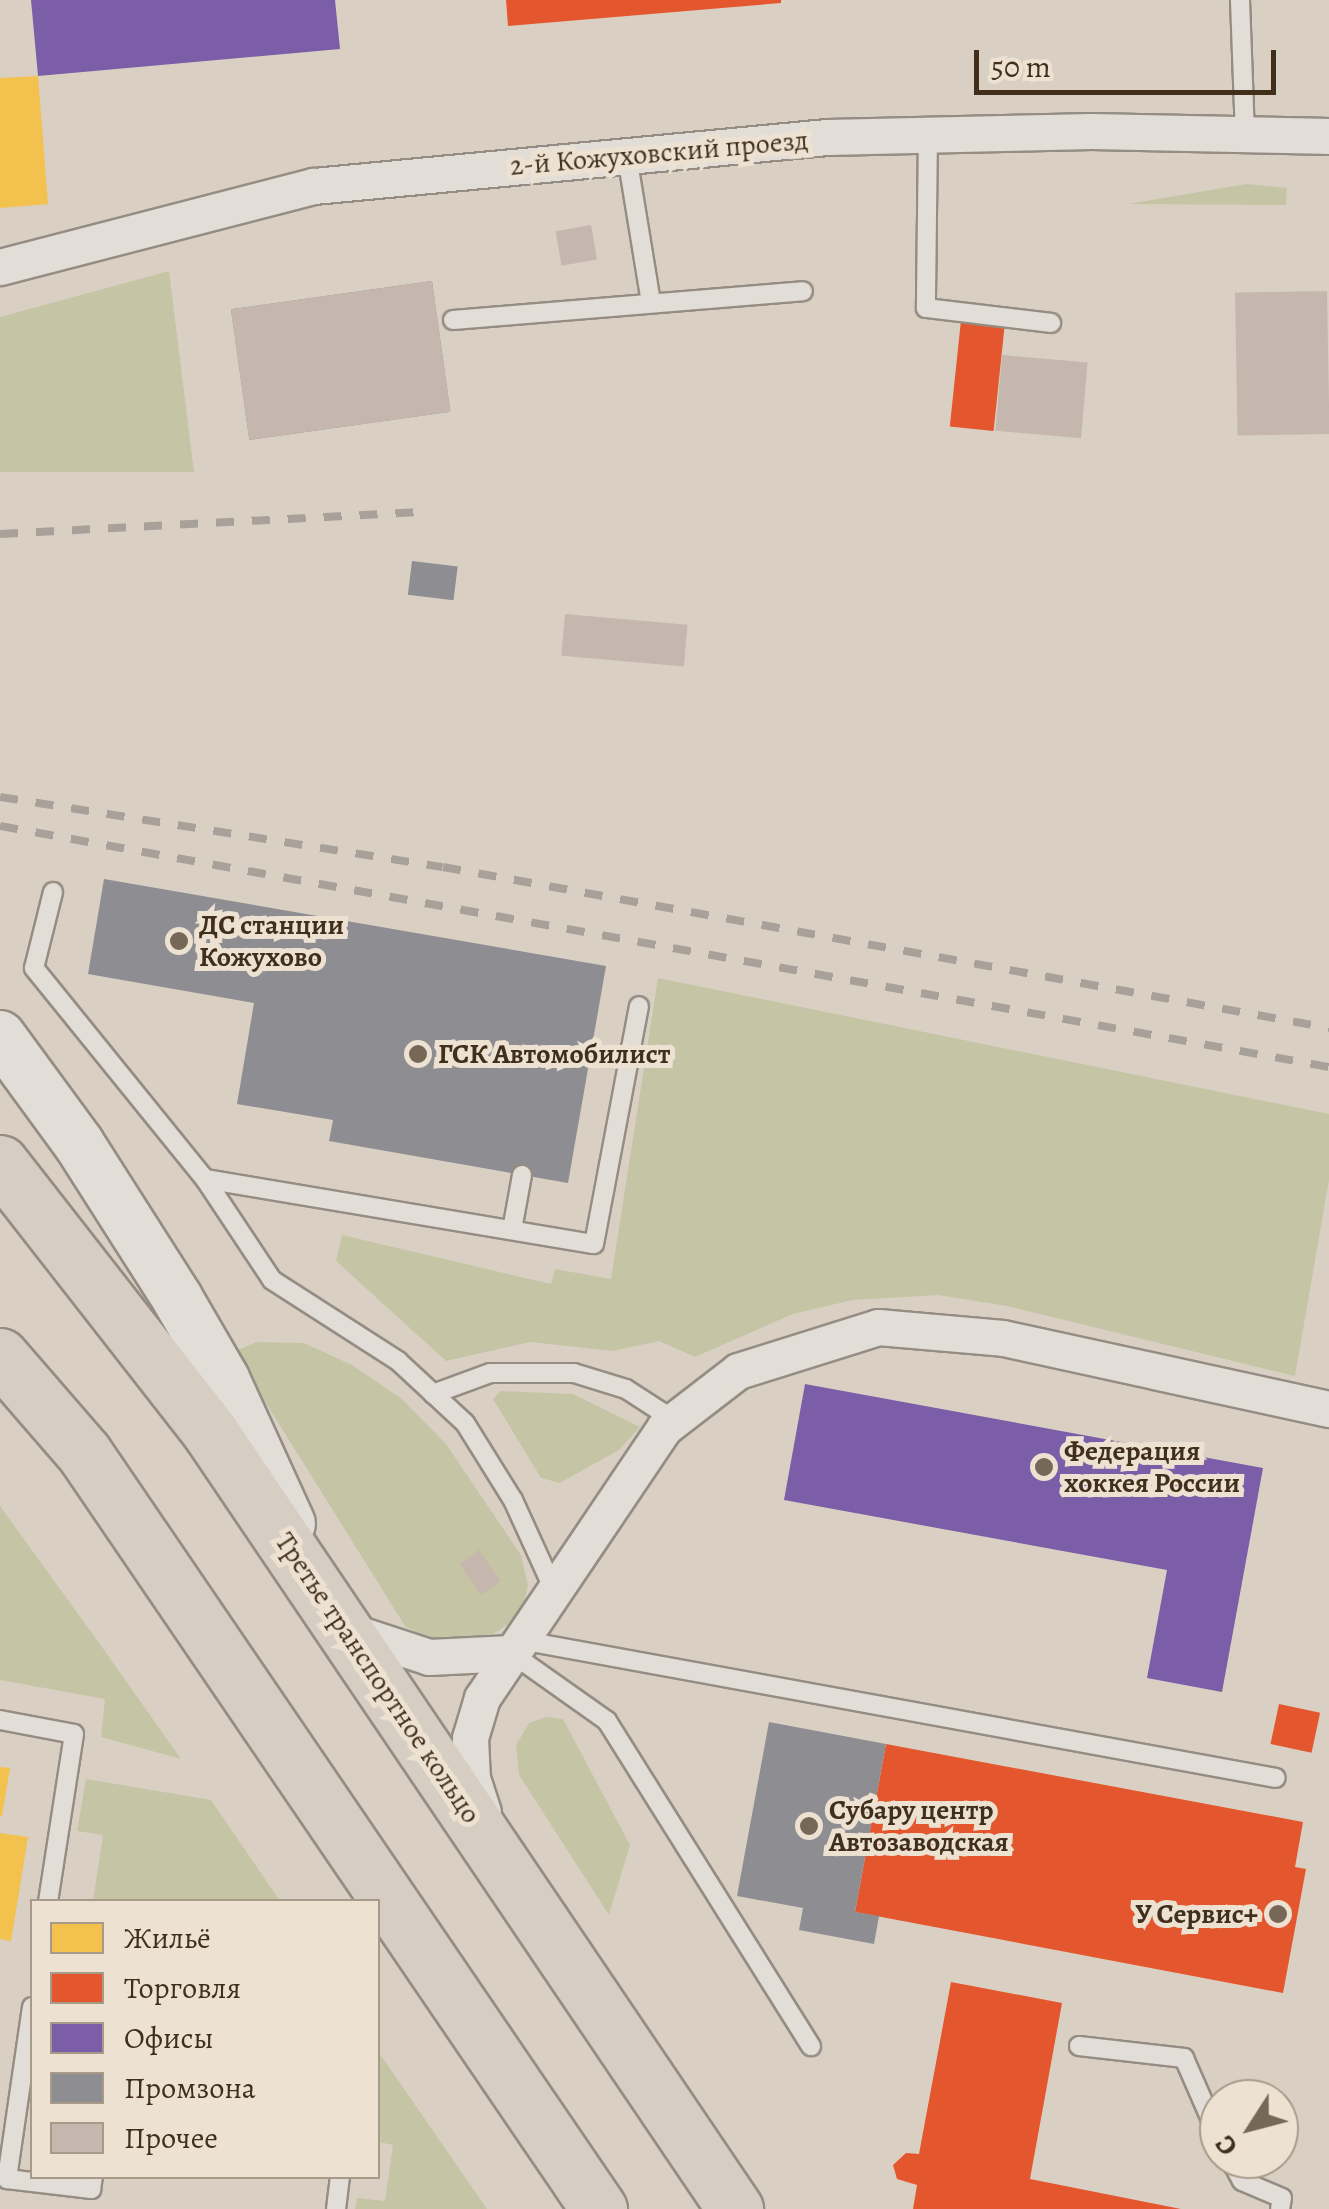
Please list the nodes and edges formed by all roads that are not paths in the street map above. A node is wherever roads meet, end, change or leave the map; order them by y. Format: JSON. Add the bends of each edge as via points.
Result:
{"nodes":[{"id":1,"x":1240,"y":0,"type":"edge"},
{"id":2,"x":928,"y":132,"type":"junction"},
{"id":3,"x":1245,"y":134,"type":"junction"},
{"id":4,"x":1329,"y":136,"type":"edge"},
{"id":5,"x":627,"y":156,"type":"junction"},
{"id":6,"x":0,"y":267,"type":"edge"},
{"id":7,"x":803,"y":291,"type":"dead end"},
{"id":8,"x":652,"y":303,"type":"junction"},
{"id":9,"x":452,"y":320,"type":"dead end"},
{"id":10,"x":1051,"y":323,"type":"dead end"},
{"id":11,"x":53,"y":892,"type":"dead end"},
{"id":12,"x":639,"y":1006,"type":"dead end"},
{"id":13,"x":0,"y":1036,"type":"edge"},
{"id":14,"x":0,"y":1164,"type":"edge"},
{"id":15,"x":522,"y":1174,"type":"dead end"},
{"id":16,"x":206,"y":1179,"type":"junction"},
{"id":17,"x":512,"y":1230,"type":"junction"},
{"id":18,"x":0,"y":1356,"type":"edge"},
{"id":19,"x":433,"y":1394,"type":"junction"},
{"id":20,"x":1329,"y":1409,"type":"edge"},
{"id":21,"x":674,"y":1420,"type":"junction"},
{"id":22,"x":554,"y":1591,"type":"junction"},
{"id":23,"x":331,"y":1608,"type":"junction"},
{"id":24,"x":516,"y":1646,"type":"junction"},
{"id":25,"x":0,"y":1720,"type":"edge"},
{"id":26,"x":1276,"y":1778,"type":"dead end"},
{"id":27,"x":496,"y":1851,"type":"junction"},
{"id":28,"x":48,"y":1899,"type":"edge"},
{"id":29,"x":30,"y":2019,"type":"edge"},
{"id":30,"x":811,"y":2046,"type":"dead end"},
{"id":31,"x":1079,"y":2046,"type":"dead end"},
{"id":32,"x":1199,"y":2092,"type":"edge"},
{"id":33,"x":4,"y":2178,"type":"edge"},
{"id":34,"x":92,"y":2179,"type":"edge"},
{"id":35,"x":340,"y":2179,"type":"edge"},
{"id":36,"x":1241,"y":2179,"type":"edge"},
{"id":37,"x":336,"y":2209,"type":"edge"},
{"id":38,"x":599,"y":2209,"type":"edge"},
{"id":39,"x":735,"y":2209,"type":"edge"},
{"id":40,"x":1280,"y":2209,"type":"edge"}],
"edges":[{"from":1,"to":3,"type":"lane"},
{"from":2,"to":3,"type":"street","name":"2-й Кожуховский проезд"},
{"from":2,"to":5,"type":"street","name":"2-й Кожуховский проезд"},
{"from":2,"to":10,"type":"lane","via":[[926,308]]},
{"from":3,"to":4,"type":"street","name":"2-й Кожуховский проезд"},
{"from":5,"to":6,"type":"street","name":"2-й Кожуховский проезд","via":[[314,186]]},
{"from":5,"to":8,"type":"lane"},
{"from":7,"to":8,"type":"lane"},
{"from":8,"to":9,"type":"lane"},
{"from":11,"to":16,"type":"lane","via":[[34,968]]},
{"from":12,"to":17,"type":"lane","via":[[594,1244]]},
{"from":13,"to":23,"type":"main road","via":[[79,1144],[224,1379]]},
{"from":14,"to":23,"type":"main road","name":"Третье транспортное кольцо","via":[[127,1321]]},
{"from":15,"to":17,"type":"lane"},
{"from":16,"to":17,"type":"lane"},
{"from":16,"to":19,"type":"lane","via":[[272,1280],[398,1361]]},
{"from":18,"to":38,"type":"main road","via":[[84,1453]]},
{"from":19,"to":21,"type":"lane","via":[[490,1373],[574,1373],[626,1389]]},
{"from":19,"to":22,"type":"lane","via":[[465,1423],[514,1500]]},
{"from":20,"to":21,"type":"street","via":[[1003,1338],[878,1327],[738,1371]]},
{"from":21,"to":22,"type":"street"},
{"from":22,"to":24,"type":"street"},
{"from":23,"to":24,"type":"street","via":[[428,1657]]},
{"from":23,"to":27,"type":"main road","name":"Третье транспортное кольцо"},
{"from":24,"to":26,"type":"lane"},
{"from":24,"to":27,"type":"street","via":[[482,1698],[470,1738],[472,1779]]},
{"from":24,"to":30,"type":"lane","via":[[607,1722]]},
{"from":25,"to":28,"type":"lane","via":[[74,1734]]},
{"from":27,"to":39,"type":"main road","name":"Третье транспортное кольцо"},
{"from":29,"to":33,"type":"lane"},
{"from":31,"to":32,"type":"lane","via":[[1184,2058]]},
{"from":33,"to":34,"type":"lane","via":[[90,2189]]},
{"from":35,"to":37,"type":"lane"},
{"from":36,"to":40,"type":"lane","via":[[1282,2198]]}]}
